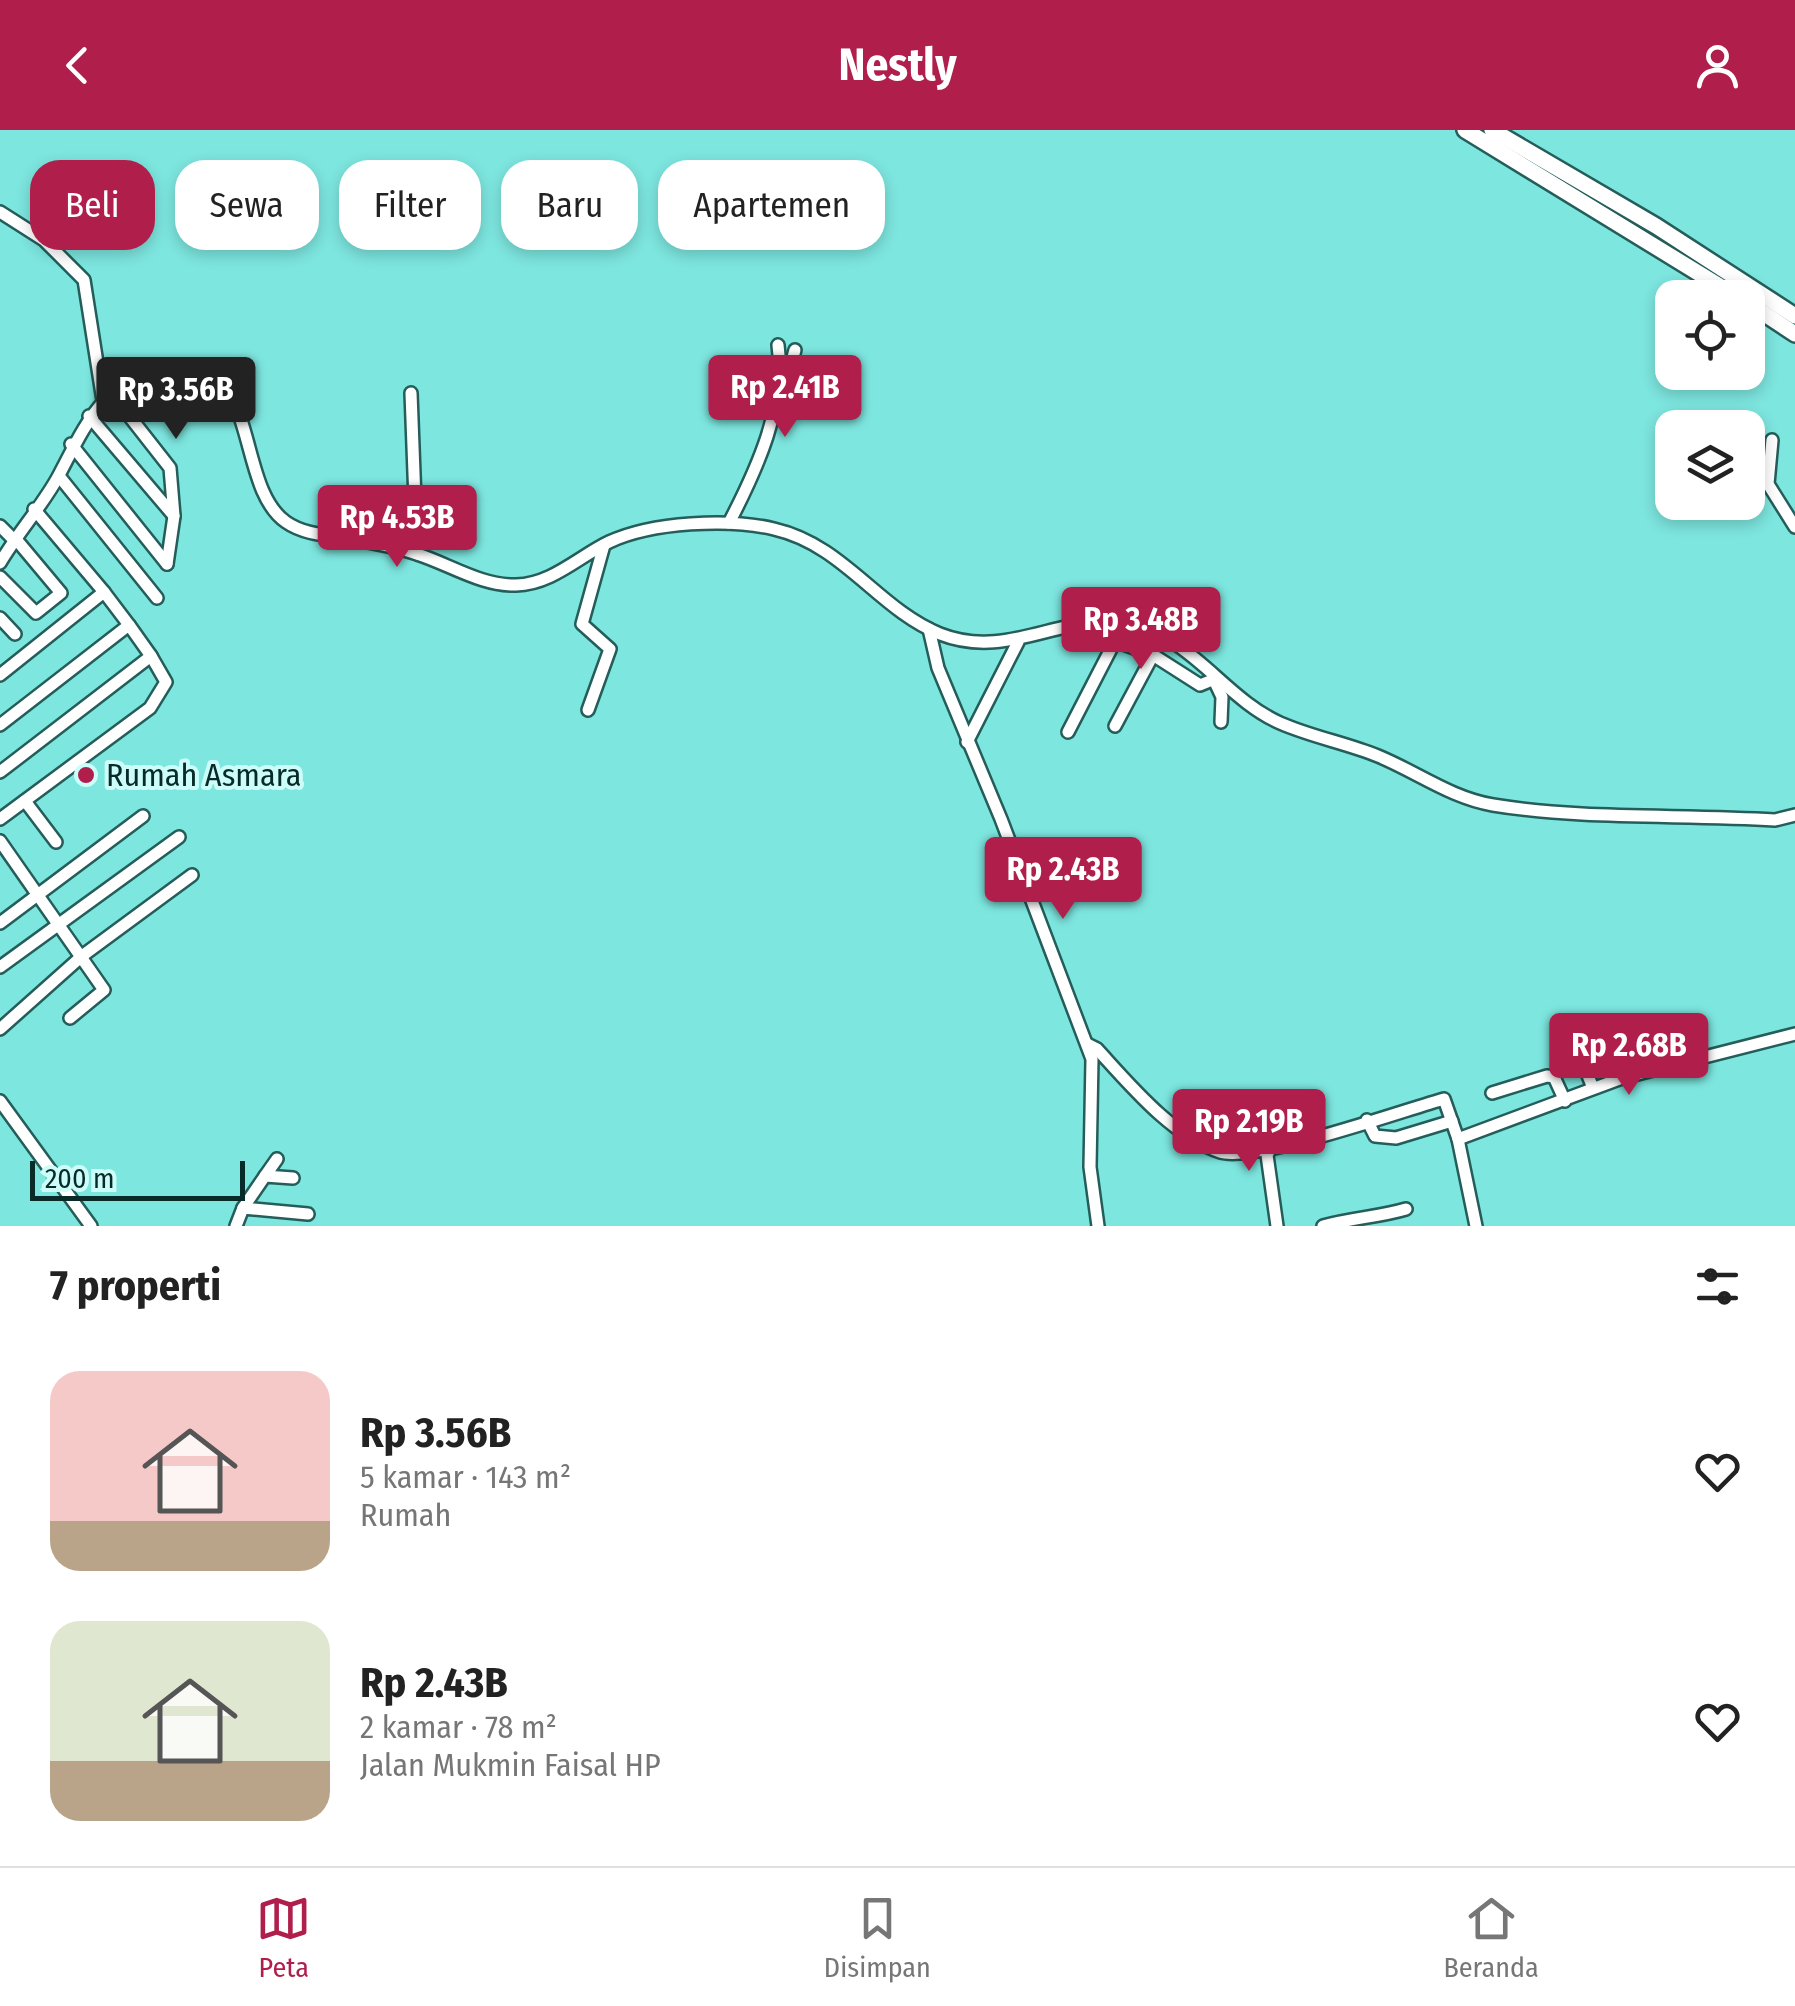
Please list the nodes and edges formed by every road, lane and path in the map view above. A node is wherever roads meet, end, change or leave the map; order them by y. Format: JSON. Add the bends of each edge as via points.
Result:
{"nodes":[{"id":1,"x":1466,"y":130,"type":"edge"},
{"id":2,"x":1492,"y":130,"type":"edge"},
{"id":3,"x":1526,"y":160,"type":"junction"},
{"id":4,"x":0,"y":212,"type":"edge"},
{"id":5,"x":1653,"y":232,"type":"junction"},
{"id":6,"x":1716,"y":280,"type":"edge"},
{"id":7,"x":1765,"y":314,"type":"edge"},
{"id":8,"x":1795,"y":316,"type":"edge"},
{"id":9,"x":1795,"y":334,"type":"edge"},
{"id":10,"x":778,"y":345,"type":"dead end"},
{"id":11,"x":795,"y":350,"type":"dead end"},
{"id":12,"x":780,"y":367,"type":"junction"},
{"id":13,"x":411,"y":393,"type":"dead end"},
{"id":14,"x":108,"y":397,"type":"junction"},
{"id":15,"x":90,"y":416,"type":"junction"},
{"id":16,"x":1772,"y":440,"type":"dead end"},
{"id":17,"x":71,"y":444,"type":"junction"},
{"id":18,"x":59,"y":476,"type":"junction"},
{"id":19,"x":34,"y":509,"type":"junction"},
{"id":20,"x":174,"y":516,"type":"junction"},
{"id":21,"x":729,"y":522,"type":"junction"},
{"id":22,"x":0,"y":526,"type":"edge"},
{"id":23,"x":1795,"y":527,"type":"edge"},
{"id":24,"x":15,"y":539,"type":"junction"},
{"id":25,"x":604,"y":545,"type":"junction"},
{"id":26,"x":417,"y":554,"type":"junction"},
{"id":27,"x":0,"y":563,"type":"edge"},
{"id":28,"x":0,"y":578,"type":"edge"},
{"id":29,"x":104,"y":592,"type":"junction"},
{"id":30,"x":156,"y":598,"type":"dead end"},
{"id":31,"x":0,"y":618,"type":"edge"},
{"id":32,"x":129,"y":625,"type":"junction"},
{"id":33,"x":930,"y":629,"type":"junction"},
{"id":34,"x":15,"y":634,"type":"dead end"},
{"id":35,"x":1018,"y":642,"type":"junction"},
{"id":36,"x":1153,"y":655,"type":"junction"},
{"id":37,"x":151,"y":656,"type":"junction"},
{"id":38,"x":0,"y":675,"type":"edge"},
{"id":39,"x":1216,"y":678,"type":"junction"},
{"id":40,"x":588,"y":710,"type":"dead end"},
{"id":41,"x":1221,"y":722,"type":"dead end"},
{"id":42,"x":0,"y":725,"type":"edge"},
{"id":43,"x":1115,"y":726,"type":"dead end"},
{"id":44,"x":1068,"y":732,"type":"dead end"},
{"id":45,"x":968,"y":742,"type":"junction"},
{"id":46,"x":0,"y":772,"type":"edge"},
{"id":47,"x":25,"y":801,"type":"junction"},
{"id":48,"x":1795,"y":815,"type":"edge"},
{"id":49,"x":143,"y":816,"type":"dead end"},
{"id":50,"x":0,"y":820,"type":"edge"},
{"id":51,"x":180,"y":837,"type":"dead end"},
{"id":52,"x":0,"y":841,"type":"edge"},
{"id":53,"x":56,"y":842,"type":"dead end"},
{"id":54,"x":192,"y":875,"type":"dead end"},
{"id":55,"x":40,"y":894,"type":"junction"},
{"id":56,"x":0,"y":923,"type":"edge"},
{"id":57,"x":60,"y":923,"type":"junction"},
{"id":58,"x":82,"y":956,"type":"junction"},
{"id":59,"x":0,"y":968,"type":"edge"},
{"id":60,"x":70,"y":1018,"type":"dead end"},
{"id":61,"x":1639,"y":1026,"type":"dead end"},
{"id":62,"x":0,"y":1029,"type":"edge"},
{"id":63,"x":1795,"y":1034,"type":"edge"},
{"id":64,"x":1607,"y":1038,"type":"dead end"},
{"id":65,"x":1087,"y":1044,"type":"junction"},
{"id":66,"x":1577,"y":1048,"type":"dead end"},
{"id":67,"x":1658,"y":1069,"type":"junction"},
{"id":68,"x":1622,"y":1078,"type":"junction"},
{"id":69,"x":1593,"y":1088,"type":"junction"},
{"id":70,"x":1492,"y":1093,"type":"dead end"},
{"id":71,"x":0,"y":1101,"type":"edge"},
{"id":72,"x":1565,"y":1101,"type":"junction"},
{"id":73,"x":1366,"y":1120,"type":"junction"},
{"id":74,"x":1452,"y":1121,"type":"junction"},
{"id":75,"x":1458,"y":1139,"type":"junction"},
{"id":76,"x":1271,"y":1148,"type":"junction"},
{"id":77,"x":278,"y":1159,"type":"dead end"},
{"id":78,"x":265,"y":1176,"type":"junction"},
{"id":79,"x":293,"y":1178,"type":"dead end"},
{"id":80,"x":243,"y":1208,"type":"junction"},
{"id":81,"x":1406,"y":1210,"type":"dead end"},
{"id":82,"x":308,"y":1214,"type":"dead end"},
{"id":83,"x":91,"y":1226,"type":"edge"},
{"id":84,"x":236,"y":1226,"type":"edge"},
{"id":85,"x":1098,"y":1226,"type":"edge"},
{"id":86,"x":1278,"y":1226,"type":"edge"},
{"id":87,"x":1323,"y":1226,"type":"edge"},
{"id":88,"x":1476,"y":1226,"type":"edge"}],
"edges":[{"from":1,"to":3,"type":"highway"},
{"from":2,"to":3,"type":"highway"},
{"from":3,"to":5,"type":"highway"},
{"from":4,"to":14,"type":"street","via":[[44,240],[84,280]]},
{"from":5,"to":6,"type":"highway"},
{"from":5,"to":8,"type":"highway"},
{"from":7,"to":9,"type":"highway"},
{"from":10,"to":12,"type":"street"},
{"from":11,"to":12,"type":"street","via":[[792,361]]},
{"from":12,"to":21,"type":"street","via":[[760,460]]},
{"from":13,"to":26,"type":"street"},
{"from":14,"to":15,"type":"street"},
{"from":14,"to":20,"type":"street","via":[[170,468]]},
{"from":14,"to":26,"type":"street","via":[[168,368],[212,375],[232,397],[262,489],[287,523]]},
{"from":15,"to":17,"type":"street"},
{"from":15,"to":20,"type":"street"},
{"from":16,"to":23,"type":"street","via":[[1768,484]]},
{"from":17,"to":18,"type":"street"},
{"from":17,"to":20,"type":"street","via":[[167,564]]},
{"from":18,"to":19,"type":"street"},
{"from":18,"to":30,"type":"street"},
{"from":19,"to":24,"type":"street"},
{"from":19,"to":29,"type":"street"},
{"from":21,"to":25,"type":"street"},
{"from":21,"to":33,"type":"street","via":[[804,539]]},
{"from":22,"to":24,"type":"street"},
{"from":24,"to":27,"type":"street"},
{"from":24,"to":28,"type":"street","via":[[61,592],[36,613]]},
{"from":25,"to":26,"type":"street","via":[[522,585],[492,582]]},
{"from":25,"to":40,"type":"street","via":[[582,624],[610,649]]},
{"from":29,"to":32,"type":"street"},
{"from":29,"to":38,"type":"street"},
{"from":31,"to":34,"type":"street"},
{"from":32,"to":37,"type":"street"},
{"from":32,"to":42,"type":"street"},
{"from":33,"to":35,"type":"street","via":[[972,642]]},
{"from":33,"to":45,"type":"street","via":[[932,651]]},
{"from":35,"to":39,"type":"street","via":[[1088,623],[1138,625],[1184,648]]},
{"from":35,"to":45,"type":"street"},
{"from":36,"to":39,"type":"street","via":[[1200,685]]},
{"from":36,"to":43,"type":"street"},
{"from":36,"to":44,"type":"street","via":[[1115,641]]},
{"from":37,"to":46,"type":"street"},
{"from":37,"to":47,"type":"street","via":[[165,678],[160,696]]},
{"from":39,"to":41,"type":"street"},
{"from":39,"to":48,"type":"street","via":[[1272,720],[1376,756],[1471,800],[1574,812],[1774,820]]},
{"from":45,"to":65,"type":"street"},
{"from":47,"to":50,"type":"street"},
{"from":47,"to":53,"type":"street"},
{"from":49,"to":55,"type":"street"},
{"from":51,"to":57,"type":"street"},
{"from":52,"to":55,"type":"street"},
{"from":54,"to":58,"type":"street"},
{"from":55,"to":56,"type":"street"},
{"from":55,"to":57,"type":"street"},
{"from":57,"to":58,"type":"street"},
{"from":57,"to":59,"type":"street"},
{"from":58,"to":60,"type":"street","via":[[104,990]]},
{"from":58,"to":62,"type":"street"},
{"from":61,"to":67,"type":"street"},
{"from":63,"to":67,"type":"street"},
{"from":64,"to":68,"type":"street"},
{"from":65,"to":76,"type":"street","via":[[1168,1120],[1209,1146],[1234,1154]]},
{"from":65,"to":85,"type":"street","via":[[1094,1074],[1090,1149]]},
{"from":66,"to":69,"type":"street"},
{"from":67,"to":68,"type":"street"},
{"from":68,"to":69,"type":"street"},
{"from":69,"to":72,"type":"street"},
{"from":70,"to":72,"type":"street","via":[[1554,1076]]},
{"from":71,"to":83,"type":"street"},
{"from":72,"to":75,"type":"street"},
{"from":73,"to":74,"type":"street","via":[[1375,1136],[1388,1139]]},
{"from":73,"to":74,"type":"street","via":[[1444,1099]]},
{"from":73,"to":76,"type":"street"},
{"from":74,"to":75,"type":"street"},
{"from":75,"to":88,"type":"street"},
{"from":76,"to":86,"type":"street"},
{"from":77,"to":78,"type":"street"},
{"from":78,"to":79,"type":"street"},
{"from":78,"to":80,"type":"street"},
{"from":80,"to":82,"type":"street"},
{"from":80,"to":84,"type":"street"},
{"from":81,"to":87,"type":"street"}]}
